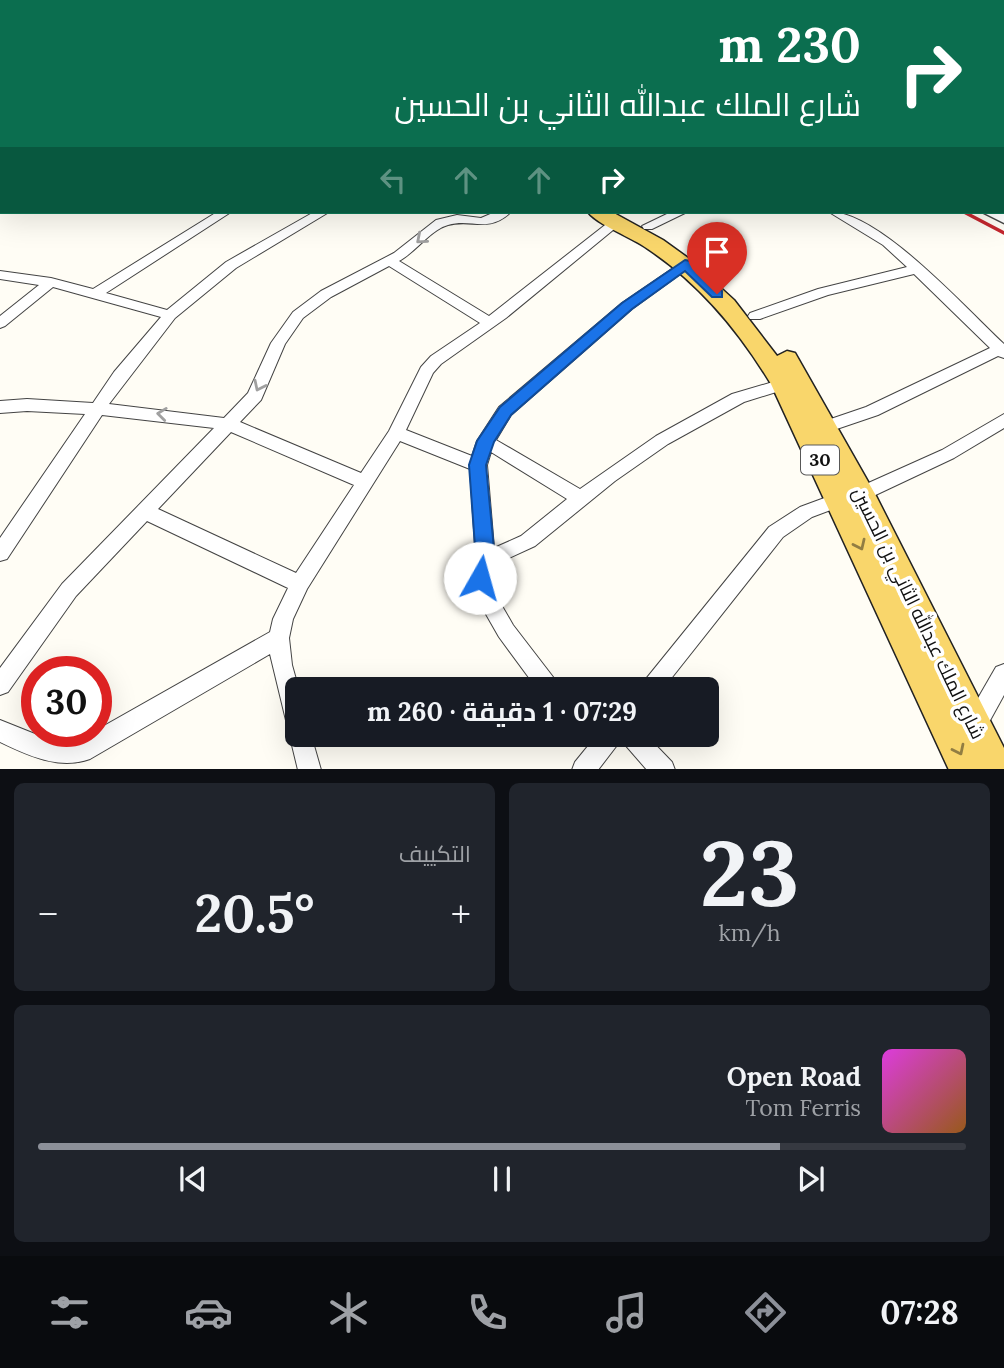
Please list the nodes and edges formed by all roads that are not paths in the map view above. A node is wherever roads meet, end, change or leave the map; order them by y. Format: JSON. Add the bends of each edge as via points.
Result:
{"nodes":[{"id":1,"x":222,"y":214,"type":"edge"},
{"id":2,"x":320,"y":214,"type":"edge"},
{"id":3,"x":500,"y":214,"type":"edge"},
{"id":4,"x":676,"y":214,"type":"edge"},
{"id":5,"x":839,"y":214,"type":"edge"},
{"id":6,"x":613,"y":215,"type":"edge"},
{"id":7,"x":648,"y":226,"type":"junction"},
{"id":8,"x":390,"y":261,"type":"junction"},
{"id":9,"x":685,"y":264,"type":"junction"},
{"id":10,"x":917,"y":269,"type":"junction"},
{"id":11,"x":0,"y":275,"type":"edge"},
{"id":12,"x":51,"y":282,"type":"junction"},
{"id":13,"x":93,"y":295,"type":"junction"},
{"id":14,"x":170,"y":316,"type":"junction"},
{"id":15,"x":755,"y":316,"type":"junction"},
{"id":16,"x":0,"y":323,"type":"edge"},
{"id":17,"x":490,"y":323,"type":"junction"},
{"id":18,"x":1002,"y":351,"type":"edge"},
{"id":19,"x":783,"y":384,"type":"junction"},
{"id":20,"x":0,"y":407,"type":"edge"},
{"id":21,"x":96,"y":409,"type":"junction"},
{"id":22,"x":1004,"y":420,"type":"edge"},
{"id":23,"x":228,"y":424,"type":"junction"},
{"id":24,"x":825,"y":427,"type":"junction"},
{"id":25,"x":396,"y":433,"type":"junction"},
{"id":26,"x":485,"y":441,"type":"junction"},
{"id":27,"x":478,"y":465,"type":"junction"},
{"id":28,"x":363,"y":481,"type":"junction"},
{"id":29,"x":850,"y":497,"type":"junction"},
{"id":30,"x":580,"y":498,"type":"junction"},
{"id":31,"x":144,"y":511,"type":"junction"},
{"id":32,"x":0,"y":552,"type":"edge"},
{"id":33,"x":486,"y":560,"type":"junction"},
{"id":34,"x":299,"y":583,"type":"junction"},
{"id":35,"x":279,"y":638,"type":"junction"},
{"id":36,"x":1004,"y":674,"type":"edge"},
{"id":37,"x":541,"y":677,"type":"edge"},
{"id":38,"x":659,"y":677,"type":"edge"},
{"id":39,"x":0,"y":685,"type":"edge"},
{"id":40,"x":285,"y":685,"type":"edge"},
{"id":41,"x":974,"y":727,"type":"junction"},
{"id":42,"x":0,"y":731,"type":"edge"},
{"id":43,"x":304,"y":747,"type":"edge"},
{"id":44,"x":598,"y":747,"type":"edge"},
{"id":45,"x":641,"y":747,"type":"edge"},
{"id":46,"x":310,"y":769,"type":"edge"},
{"id":47,"x":583,"y":769,"type":"edge"},
{"id":48,"x":664,"y":769,"type":"edge"},
{"id":49,"x":968,"y":769,"type":"edge"},
{"id":50,"x":996,"y":769,"type":"edge"}],
"edges":[{"from":1,"to":13,"type":"street"},
{"from":2,"to":14,"type":"street","via":[[231,265]]},
{"from":3,"to":8,"type":"street","one_way":true,"via":[[482,222],[447,220]]},
{"from":4,"to":7,"type":"street"},
{"from":5,"to":10,"type":"street","via":[[888,242]]},
{"from":6,"to":7,"type":"main road","name":"شارع الملك عبدالله الثاني بن الحسين","number":"30"},
{"from":6,"to":9,"type":"main road","name":"شارع الملك عبدالله الثاني بن الحسين","number":"30"},
{"from":6,"to":17,"type":"street"},
{"from":7,"to":15,"type":"main road","name":"شارع الملك عبدالله الثاني بن الحسين","number":"30","via":[[695,258]]},
{"from":8,"to":17,"type":"street"},
{"from":8,"to":23,"type":"street","one_way":true,"via":[[326,294],[298,315],[278,343],[255,396]]},
{"from":9,"to":19,"type":"main road","name":"شارع الملك عبدالله الثاني بن الحسين","number":"30","via":[[733,312]]},
{"from":9,"to":26,"type":"street","via":[[627,306],[505,411]]},
{"from":10,"to":15,"type":"street","via":[[823,292]]},
{"from":10,"to":18,"type":"street"},
{"from":11,"to":12,"type":"street"},
{"from":12,"to":13,"type":"street"},
{"from":12,"to":16,"type":"street"},
{"from":13,"to":14,"type":"street"},
{"from":14,"to":21,"type":"street"},
{"from":15,"to":24,"type":"main road","name":"شارع الملك عبدالله الثاني بن الحسين","number":"30","via":[[788,360]]},
{"from":17,"to":25,"type":"street","via":[[436,359]]},
{"from":18,"to":24,"type":"street","via":[[872,411]]},
{"from":19,"to":29,"type":"main road","name":"شارع الملك عبدالله الثاني بن الحسين","number":"30"},
{"from":19,"to":30,"type":"street","via":[[719,408],[643,452]]},
{"from":20,"to":21,"type":"street"},
{"from":23,"to":21,"type":"street","one_way":true},
{"from":21,"to":32,"type":"street"},
{"from":22,"to":29,"type":"street","via":[[948,454]]},
{"from":23,"to":28,"type":"street"},
{"from":23,"to":31,"type":"street"},
{"from":24,"to":29,"type":"main road","name":"شارع الملك عبدالله الثاني بن الحسين","number":"30"},
{"from":25,"to":27,"type":"street"},
{"from":25,"to":28,"type":"street"},
{"from":26,"to":27,"type":"street"},
{"from":26,"to":30,"type":"street"},
{"from":27,"to":33,"type":"street"},
{"from":28,"to":34,"type":"street"},
{"from":29,"to":38,"type":"street","via":[[806,512],[776,532]]},
{"from":29,"to":41,"type":"main road","name":"شارع الملك عبدالله الثاني بن الحسين","number":"30"},
{"from":29,"to":49,"type":"main road","name":"شارع الملك عبدالله الثاني بن الحسين","number":"30","one_way":true},
{"from":30,"to":33,"type":"street","via":[[528,541]]},
{"from":31,"to":34,"type":"street"},
{"from":31,"to":39,"type":"street","via":[[69,590]]},
{"from":33,"to":37,"type":"street","via":[[480,578],[484,597]]},
{"from":34,"to":35,"type":"street"},
{"from":35,"to":40,"type":"street"},
{"from":35,"to":42,"type":"street","via":[[82,751],[55,754]]},
{"from":36,"to":41,"type":"street"},
{"from":41,"to":50,"type":"main road","name":"شارع الملك عبدالله الثاني بن الحسين","number":"30"},
{"from":43,"to":46,"type":"street"},
{"from":44,"to":47,"type":"street"},
{"from":45,"to":48,"type":"street"}]}
